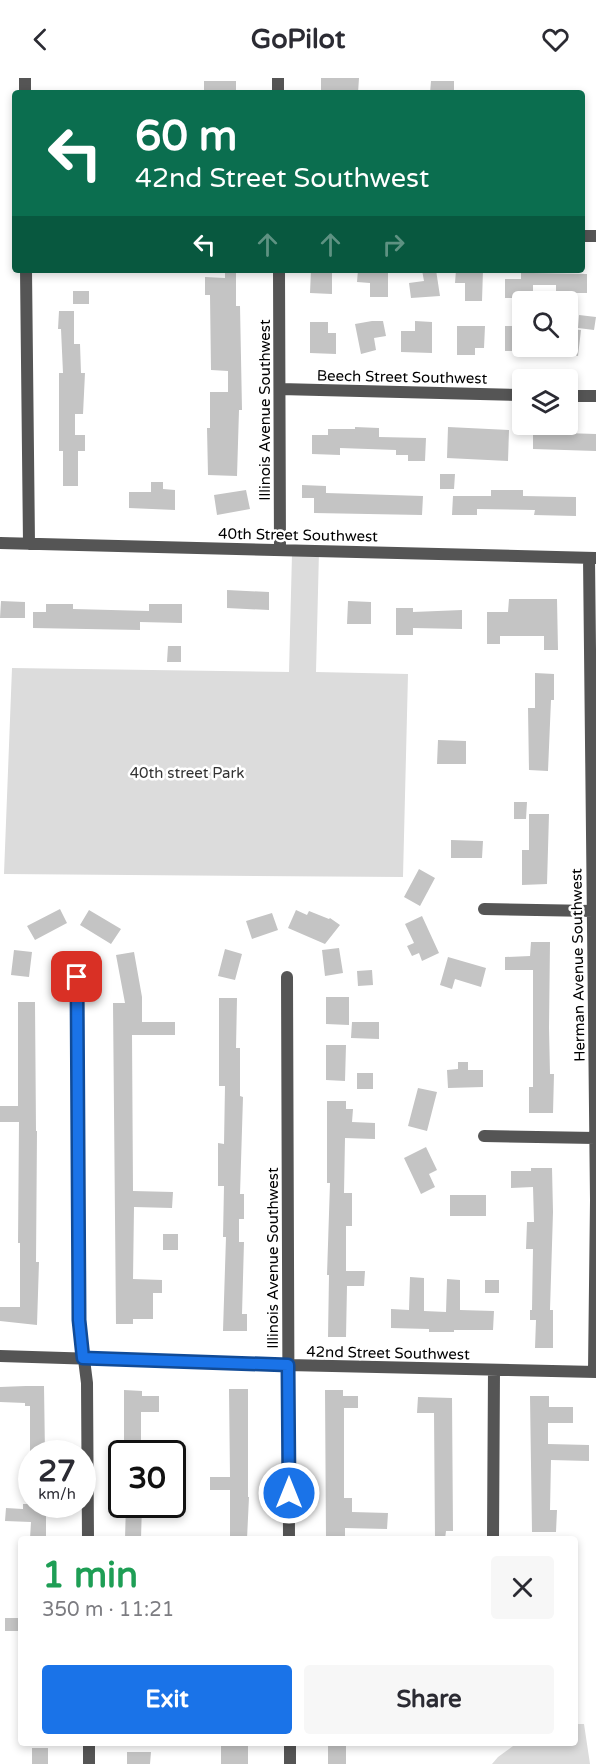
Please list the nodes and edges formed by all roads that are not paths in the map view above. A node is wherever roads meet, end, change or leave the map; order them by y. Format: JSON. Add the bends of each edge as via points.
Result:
{"nodes":[{"id":1,"x":26,"y":273,"type":"edge"},
{"id":2,"x":279,"y":273,"type":"edge"},
{"id":3,"x":280,"y":389,"type":"junction"},
{"id":4,"x":512,"y":395,"type":"edge"},
{"id":5,"x":578,"y":396,"type":"edge"},
{"id":6,"x":596,"y":396,"type":"edge"},
{"id":7,"x":0,"y":543,"type":"edge"},
{"id":8,"x":29,"y":544,"type":"junction"},
{"id":9,"x":280,"y":550,"type":"junction"},
{"id":10,"x":593,"y":558,"type":"edge"},
{"id":11,"x":593,"y":782,"type":"edge"},
{"id":12,"x":484,"y":909,"type":"dead end"},
{"id":13,"x":593,"y":911,"type":"junction"},
{"id":14,"x":77,"y":977,"type":"dead end"},
{"id":15,"x":287,"y":977,"type":"dead end"},
{"id":16,"x":484,"y":1136,"type":"dead end"},
{"id":17,"x":595,"y":1138,"type":"edge"},
{"id":18,"x":596,"y":1200,"type":"edge"},
{"id":19,"x":0,"y":1356,"type":"edge"},
{"id":20,"x":83,"y":1358,"type":"junction"},
{"id":21,"x":288,"y":1365,"type":"junction"},
{"id":22,"x":494,"y":1370,"type":"junction"},
{"id":23,"x":595,"y":1372,"type":"edge"},
{"id":24,"x":88,"y":1536,"type":"edge"},
{"id":25,"x":289,"y":1536,"type":"edge"},
{"id":26,"x":493,"y":1536,"type":"edge"},
{"id":27,"x":89,"y":1746,"type":"edge"},
{"id":28,"x":290,"y":1746,"type":"edge"},
{"id":29,"x":89,"y":1764,"type":"edge"},
{"id":30,"x":290,"y":1764,"type":"edge"}],
"edges":[{"from":1,"to":8,"type":"street"},
{"from":2,"to":3,"type":"street","name":"Illinois Avenue Southwest"},
{"from":3,"to":4,"type":"street","name":"Beech Street Southwest"},
{"from":3,"to":9,"type":"street","name":"Illinois Avenue Southwest"},
{"from":5,"to":6,"type":"street"},
{"from":7,"to":8,"type":"street","name":"40th Street Southwest"},
{"from":8,"to":9,"type":"street","name":"40th Street Southwest"},
{"from":9,"to":10,"type":"street","name":"40th Street Southwest"},
{"from":10,"to":11,"type":"street","name":"Herman Avenue Southwest"},
{"from":11,"to":13,"type":"street","name":"Herman Avenue Southwest"},
{"from":12,"to":13,"type":"street"},
{"from":13,"to":17,"type":"street","name":"Herman Avenue Southwest"},
{"from":14,"to":20,"type":"street","via":[[79,1320]]},
{"from":15,"to":21,"type":"street","name":"Illinois Avenue Southwest"},
{"from":16,"to":17,"type":"street"},
{"from":17,"to":18,"type":"street","name":"Herman Avenue Southwest"},
{"from":18,"to":23,"type":"street","name":"Herman Avenue Southwest"},
{"from":19,"to":20,"type":"street","name":"42nd Street Southwest"},
{"from":20,"to":21,"type":"street","name":"42nd Street Southwest"},
{"from":20,"to":24,"type":"street","via":[[87,1383]]},
{"from":21,"to":22,"type":"street","name":"42nd Street Southwest"},
{"from":21,"to":25,"type":"street","name":"Illinois Avenue Southwest"},
{"from":22,"to":23,"type":"street","name":"42nd Street Southwest"},
{"from":22,"to":26,"type":"street"},
{"from":27,"to":29,"type":"street"},
{"from":28,"to":30,"type":"street"}]}
